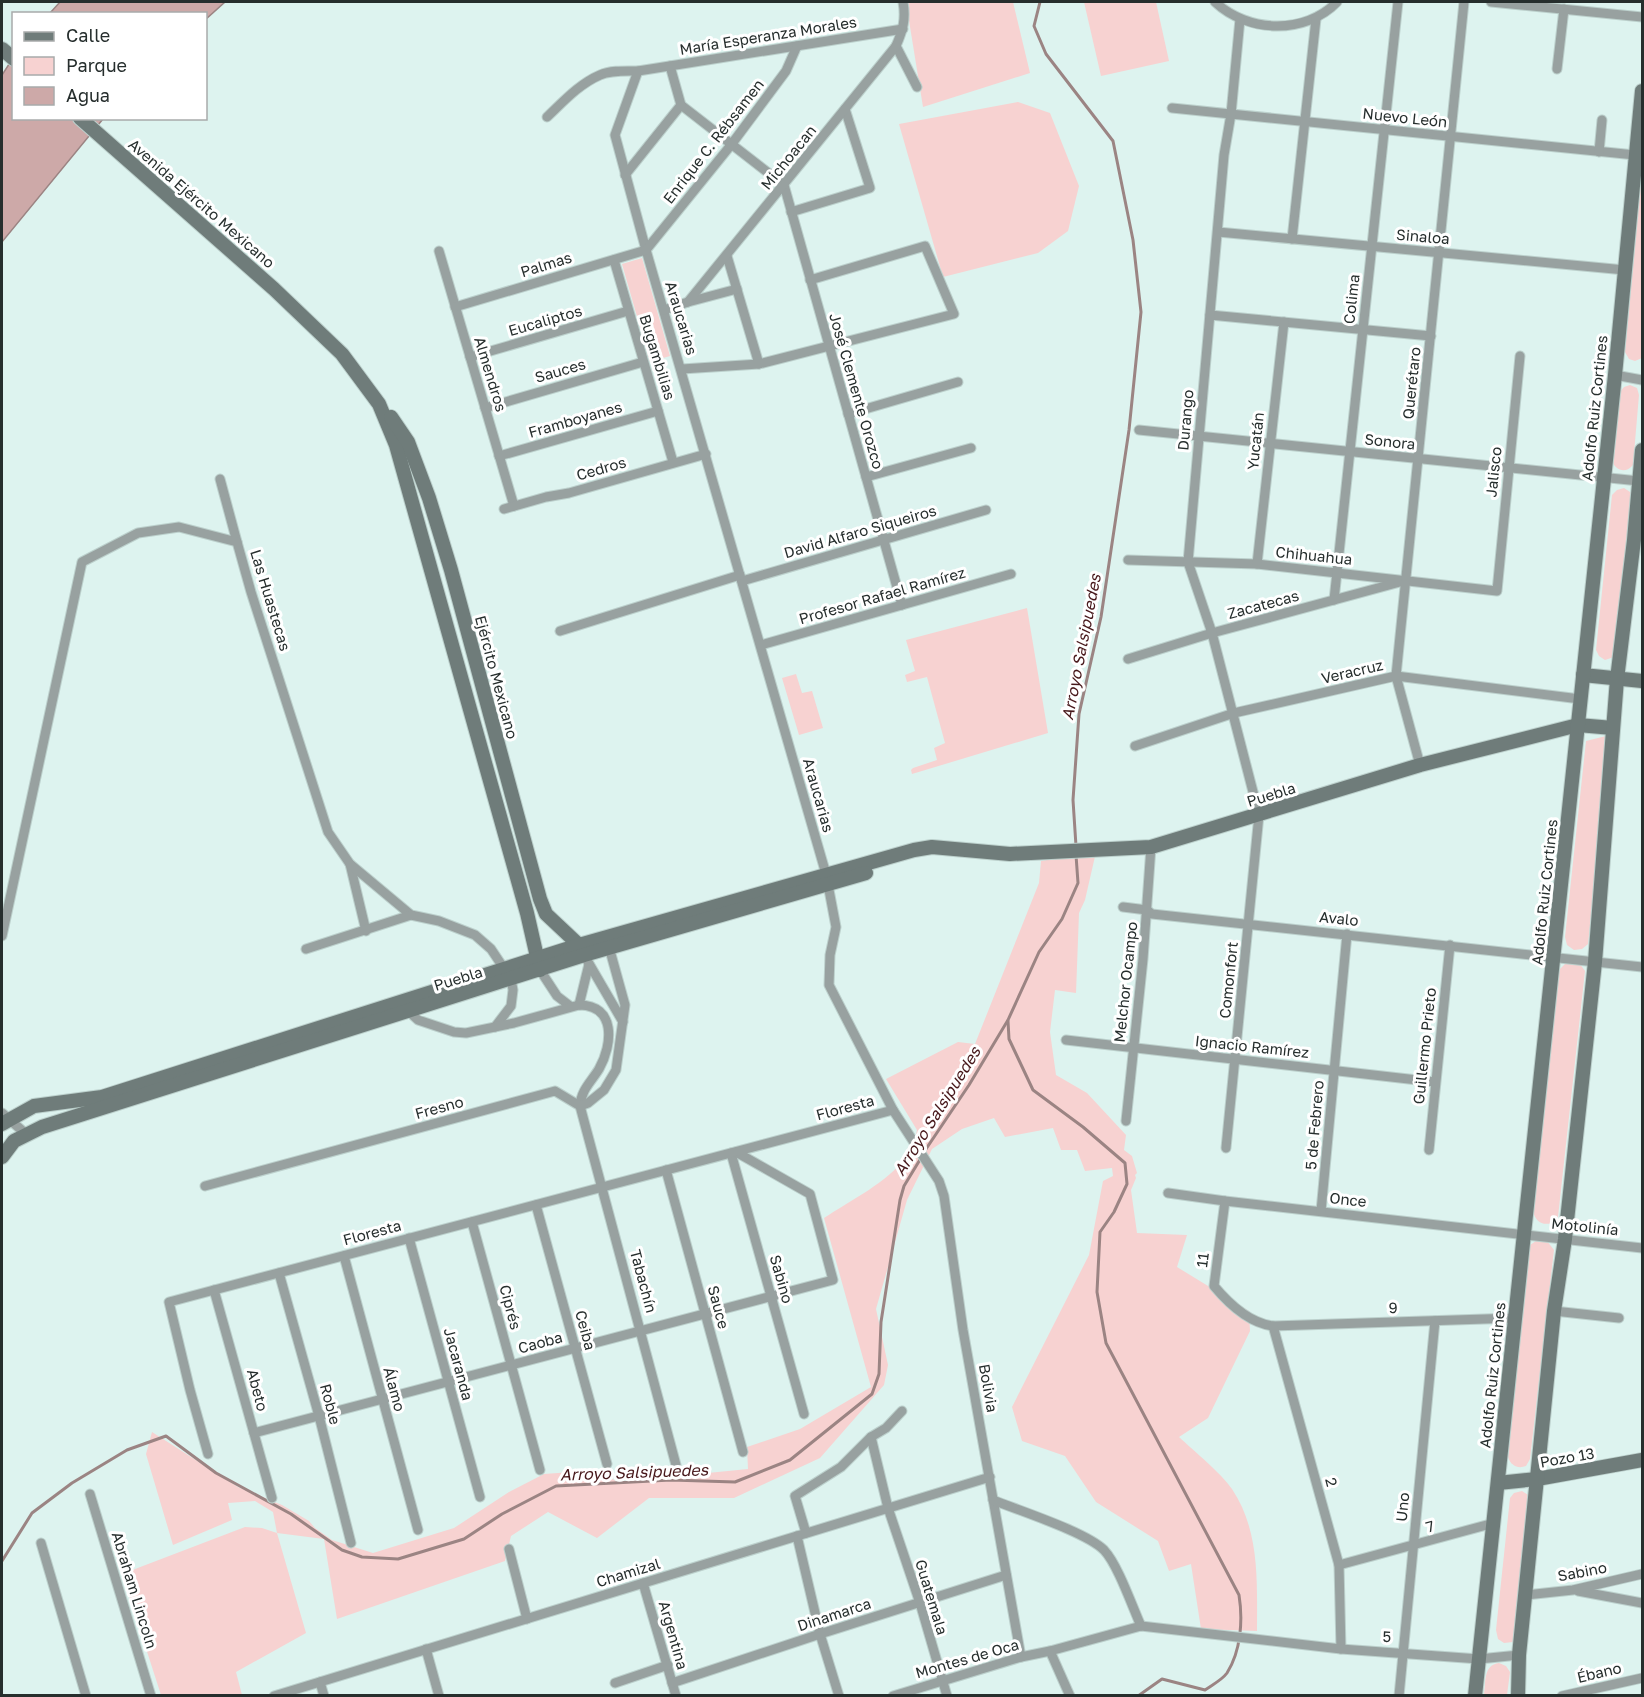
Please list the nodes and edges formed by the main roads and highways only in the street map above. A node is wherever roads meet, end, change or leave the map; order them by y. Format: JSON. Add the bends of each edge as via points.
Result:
{"nodes":[{"id":1,"x":1642,"y":91,"type":"edge"},
{"id":2,"x":82,"y":120,"type":"edge"},
{"id":3,"x":274,"y":289,"type":"joint"},
{"id":4,"x":380,"y":404,"type":"junction"},
{"id":5,"x":1642,"y":450,"type":"edge"},
{"id":6,"x":429,"y":498,"type":"junction"},
{"id":7,"x":412,"y":504,"type":"junction"},
{"id":8,"x":1638,"y":541,"type":"edge"},
{"id":9,"x":1583,"y":675,"type":"junction"},
{"id":10,"x":1617,"y":679,"type":"junction"},
{"id":11,"x":1642,"y":681,"type":"edge"},
{"id":12,"x":483,"y":688,"type":"junction"},
{"id":13,"x":464,"y":693,"type":"junction"},
{"id":14,"x":1578,"y":725,"type":"junction"},
{"id":15,"x":1613,"y":728,"type":"junction"},
{"id":16,"x":827,"y":880,"type":"junction"},
{"id":17,"x":527,"y":913,"type":"junction"},
{"id":18,"x":546,"y":914,"type":"junction"},
{"id":19,"x":584,"y":955,"type":"junction"},
{"id":20,"x":539,"y":965,"type":"junction"},
{"id":21,"x":404,"y":1007,"type":"junction"},
{"id":22,"x":4,"y":1118,"type":"edge"},
{"id":23,"x":2,"y":1157,"type":"edge"},
{"id":24,"x":1642,"y":1460,"type":"edge"},
{"id":25,"x":1537,"y":1479,"type":"junction"},
{"id":26,"x":1498,"y":1483,"type":"junction"},
{"id":27,"x":1475,"y":1695,"type":"edge"},
{"id":28,"x":1518,"y":1695,"type":"edge"}],
"edges":[{"from":1,"to":9,"type":"main road","name":"Adolfo Ruiz Cortines"},
{"from":2,"to":3,"type":"main road","name":"Avenida Ejército Mexicano"},
{"from":3,"to":4,"type":"main road","name":"Ejército Mexicano","via":[[342,354]]},
{"from":4,"to":6,"type":"main road","name":"Ejército Mexicano","via":[[408,442]]},
{"from":4,"to":7,"type":"main road","name":"Ejército Mexicano"},
{"from":5,"to":8,"type":"main road"},
{"from":6,"to":7,"type":"main road"},
{"from":6,"to":12,"type":"main road","name":"Ejército Mexicano"},
{"from":7,"to":13,"type":"main road","name":"Ejército Mexicano"},
{"from":8,"to":10,"type":"main road"},
{"from":9,"to":10,"type":"main road"},
{"from":9,"to":14,"type":"main road","name":"Adolfo Ruiz Cortines"},
{"from":10,"to":11,"type":"main road"},
{"from":10,"to":15,"type":"main road"},
{"from":12,"to":13,"type":"main road"},
{"from":12,"to":18,"type":"main road","name":"Ejército Mexicano"},
{"from":13,"to":17,"type":"main road","name":"Ejército Mexicano"},
{"from":14,"to":15,"type":"main road","name":"Puebla"},
{"from":14,"to":16,"type":"main road","name":"Puebla","via":[[1420,765],[1145,848],[1010,854],[932,847]]},
{"from":14,"to":26,"type":"main road","name":"Adolfo Ruiz Cortines"},
{"from":15,"to":25,"type":"main road","via":[[1595,962]]},
{"from":16,"to":19,"type":"main road","name":"Puebla"},
{"from":16,"to":19,"type":"main road","name":"Puebla"},
{"from":17,"to":18,"type":"main road"},
{"from":17,"to":20,"type":"main road","name":"Ejército Mexicano"},
{"from":18,"to":19,"type":"main road","name":"Ejército Mexicano"},
{"from":19,"to":20,"type":"main road","name":"Puebla"},
{"from":20,"to":21,"type":"main road","name":"Puebla"},
{"from":21,"to":22,"type":"main road","name":"Puebla","via":[[102,1097],[33,1106]]},
{"from":21,"to":23,"type":"main road","name":"Puebla","via":[[26,1134],[14,1141]]},
{"from":24,"to":25,"type":"main road","name":"Pozo 13"},
{"from":25,"to":26,"type":"main road","name":"Pozo 13"},
{"from":25,"to":28,"type":"main road"},
{"from":26,"to":27,"type":"main road","name":"Adolfo Ruiz Cortines"}]}
